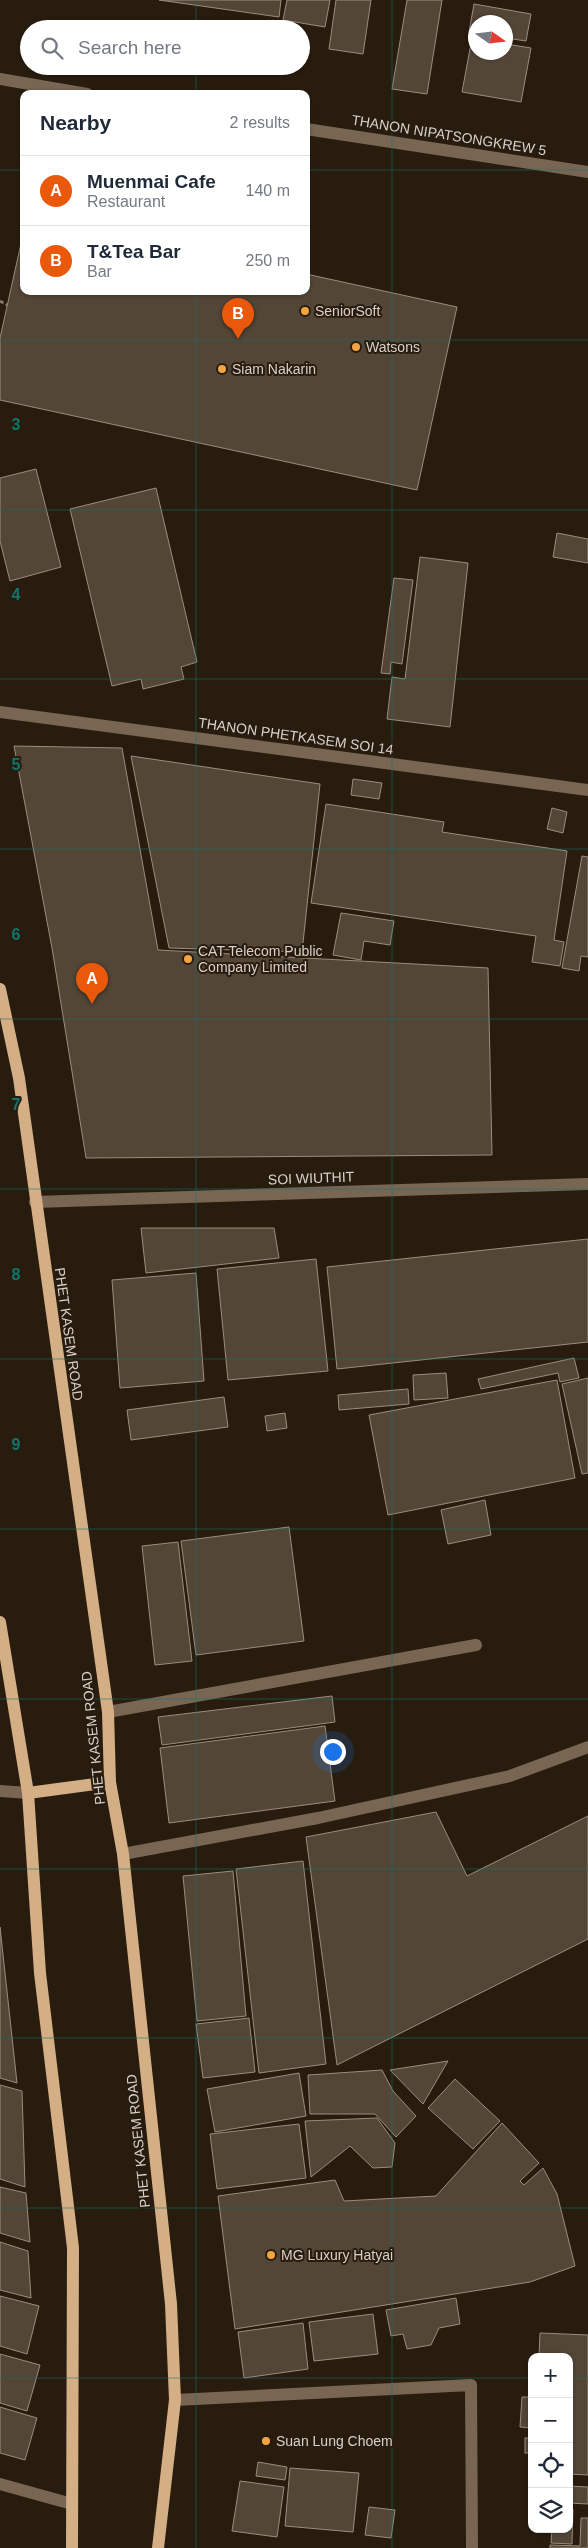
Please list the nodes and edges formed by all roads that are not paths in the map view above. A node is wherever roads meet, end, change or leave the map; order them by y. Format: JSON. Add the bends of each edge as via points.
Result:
{"nodes":[{"id":1,"x":0,"y":79,"type":"edge"},
{"id":2,"x":64,"y":90,"type":"edge"},
{"id":3,"x":310,"y":130,"type":"edge"},
{"id":4,"x":588,"y":172,"type":"edge"},
{"id":5,"x":0,"y":712,"type":"edge"},
{"id":6,"x":588,"y":790,"type":"edge"},
{"id":7,"x":0,"y":989,"type":"edge"},
{"id":8,"x":588,"y":1184,"type":"edge"},
{"id":9,"x":35,"y":1202,"type":"junction"},
{"id":10,"x":0,"y":1622,"type":"edge"},
{"id":11,"x":476,"y":1645,"type":"dead end"},
{"id":12,"x":108,"y":1712,"type":"junction"},
{"id":13,"x":588,"y":1747,"type":"edge"},
{"id":14,"x":110,"y":1782,"type":"junction"},
{"id":15,"x":0,"y":1791,"type":"edge"},
{"id":16,"x":28,"y":1793,"type":"junction"},
{"id":17,"x":123,"y":1854,"type":"junction"},
{"id":18,"x":175,"y":2400,"type":"junction"},
{"id":19,"x":0,"y":2484,"type":"edge"},
{"id":20,"x":72,"y":2504,"type":"junction"},
{"id":21,"x":72,"y":2548,"type":"edge"},
{"id":22,"x":158,"y":2548,"type":"edge"},
{"id":23,"x":472,"y":2548,"type":"edge"}],
"edges":[{"from":1,"to":2,"type":"street"},
{"from":3,"to":4,"type":"street","name":"THANON NIPATSONGKREW 5"},
{"from":5,"to":6,"type":"street","name":"THANON PHETKASEM SOI 14"},
{"from":7,"to":9,"type":"main road","name":"PHET KASEM ROAD","via":[[19,1078]]},
{"from":8,"to":9,"type":"street","name":"SOI WIUTHIT"},
{"from":9,"to":12,"type":"main road","name":"PHET KASEM ROAD"},
{"from":10,"to":16,"type":"main road"},
{"from":11,"to":12,"type":"street"},
{"from":12,"to":14,"type":"main road","name":"PHET KASEM ROAD"},
{"from":13,"to":17,"type":"street","via":[[510,1776],[318,1818]]},
{"from":14,"to":16,"type":"main road"},
{"from":14,"to":17,"type":"main road","name":"PHET KASEM ROAD"},
{"from":15,"to":16,"type":"street"},
{"from":16,"to":20,"type":"main road","via":[[40,1973],[72,2248]]},
{"from":17,"to":18,"type":"main road","name":"PHET KASEM ROAD","via":[[171,2304]]},
{"from":18,"to":22,"type":"main road","name":"PHET KASEM ROAD"},
{"from":18,"to":23,"type":"street","via":[[471,2385]]},
{"from":19,"to":20,"type":"street"},
{"from":20,"to":21,"type":"main road"}]}
